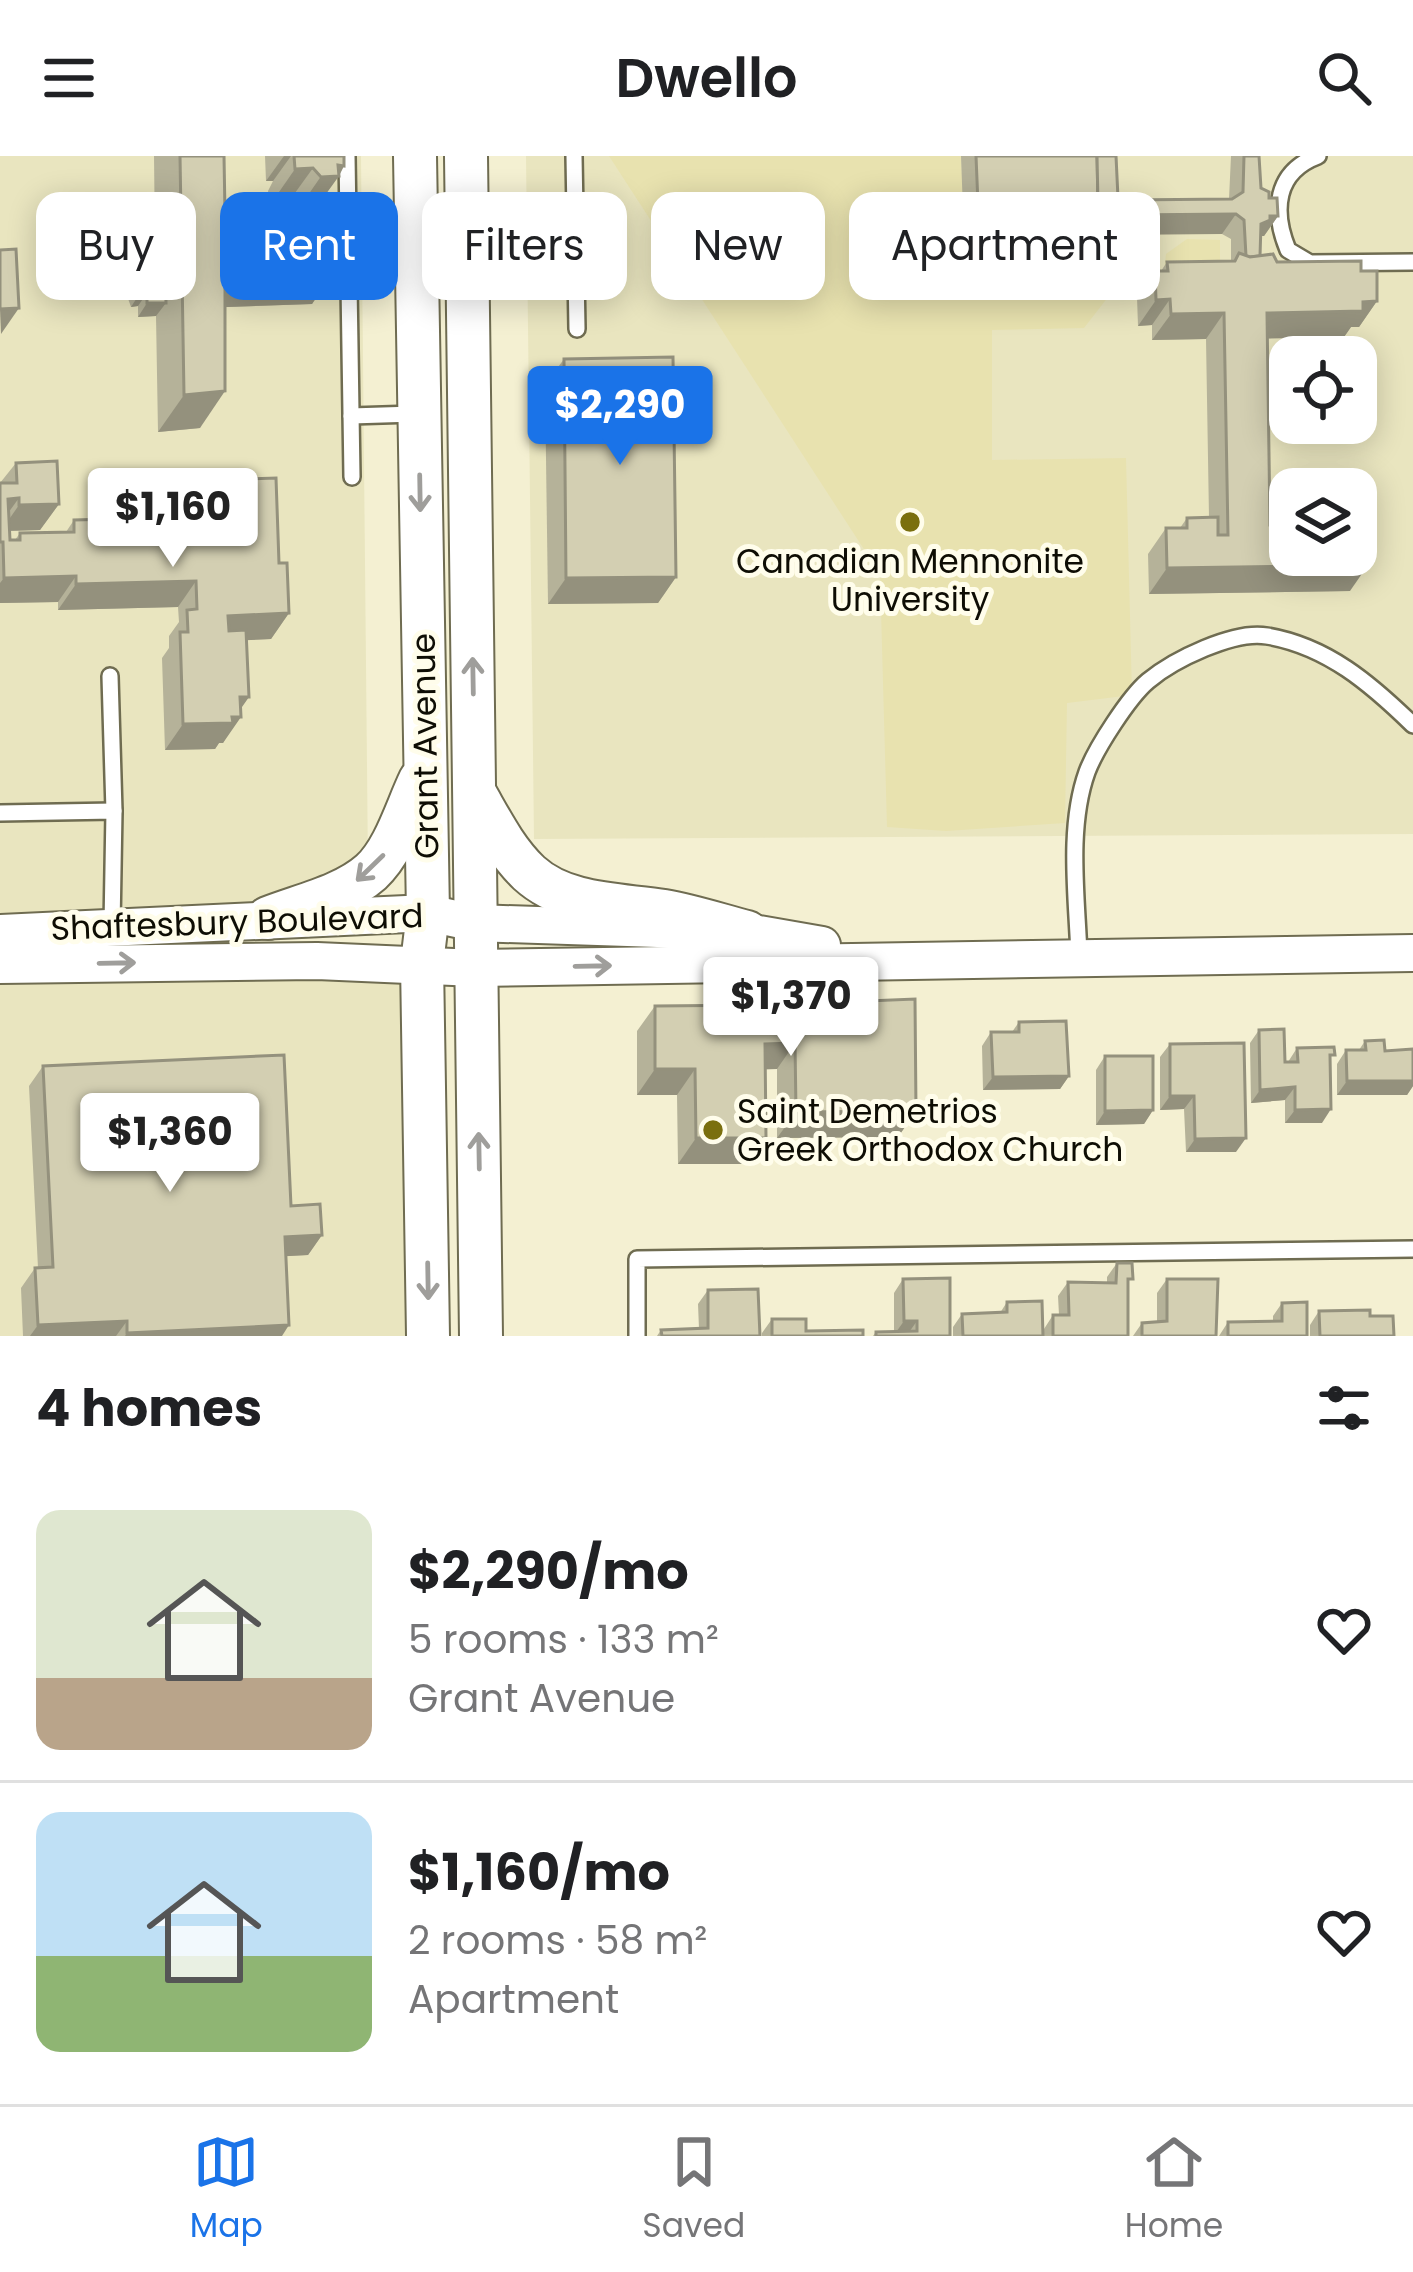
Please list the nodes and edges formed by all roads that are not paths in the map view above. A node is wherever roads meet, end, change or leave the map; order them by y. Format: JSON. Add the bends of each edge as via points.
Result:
{"nodes":[{"id":1,"x":346,"y":156,"type":"edge"},
{"id":2,"x":415,"y":156,"type":"edge"},
{"id":3,"x":466,"y":156,"type":"edge"},
{"id":4,"x":574,"y":156,"type":"edge"},
{"id":5,"x":1318,"y":156,"type":"edge"},
{"id":6,"x":347,"y":192,"type":"edge"},
{"id":7,"x":1413,"y":262,"type":"edge"},
{"id":8,"x":349,"y":300,"type":"edge"},
{"id":9,"x":577,"y":329,"type":"dead end"},
{"id":10,"x":419,"y":414,"type":"junction"},
{"id":11,"x":351,"y":416,"type":"junction"},
{"id":12,"x":352,"y":477,"type":"dead end"},
{"id":13,"x":110,"y":676,"type":"dead end"},
{"id":14,"x":1413,"y":725,"type":"edge"},
{"id":15,"x":425,"y":768,"type":"junction"},
{"id":16,"x":475,"y":793,"type":"junction"},
{"id":17,"x":114,"y":811,"type":"junction"},
{"id":18,"x":0,"y":813,"type":"edge"},
{"id":19,"x":428,"y":913,"type":"junction"},
{"id":20,"x":475,"y":923,"type":"junction"},
{"id":21,"x":276,"y":925,"type":"junction"},
{"id":22,"x":112,"y":926,"type":"junction"},
{"id":23,"x":747,"y":932,"type":"junction"},
{"id":24,"x":0,"y":933,"type":"edge"},
{"id":25,"x":1413,"y":953,"type":"edge"},
{"id":26,"x":1078,"y":958,"type":"junction"},
{"id":27,"x":902,"y":959,"type":"junction"},
{"id":28,"x":422,"y":963,"type":"junction"},
{"id":29,"x":0,"y":964,"type":"edge"},
{"id":30,"x":476,"y":968,"type":"junction"},
{"id":31,"x":1413,"y":1249,"type":"edge"},
{"id":32,"x":428,"y":1336,"type":"edge"},
{"id":33,"x":481,"y":1336,"type":"edge"},
{"id":34,"x":638,"y":1336,"type":"edge"}],
"edges":[{"from":1,"to":6,"type":"lane"},
{"from":2,"to":10,"type":"main road","name":"Grant Avenue"},
{"from":16,"to":3,"type":"main road","name":"Grant Avenue","one_way":true},
{"from":4,"to":9,"type":"lane"},
{"from":5,"to":7,"type":"lane","via":[[1281,186],[1288,250],[1310,263]]},
{"from":8,"to":11,"type":"lane"},
{"from":10,"to":11,"type":"lane"},
{"from":10,"to":15,"type":"main road","name":"Grant Avenue","one_way":true},
{"from":11,"to":12,"type":"lane"},
{"from":13,"to":17,"type":"lane"},
{"from":14,"to":26,"type":"lane","via":[[1368,681],[1267,636],[1223,641],[1147,682],[1087,772],[1076,838]]},
{"from":15,"to":19,"type":"main road","name":"Grant Avenue"},
{"from":15,"to":21,"type":"main road","one_way":true,"via":[[370,873]]},
{"from":16,"to":20,"type":"main road","name":"Grant Avenue"},
{"from":16,"to":23,"type":"main road","via":[[508,850],[548,885],[588,902]]},
{"from":17,"to":18,"type":"lane"},
{"from":17,"to":22,"type":"lane"},
{"from":19,"to":20,"type":"street","name":"Shaftesbury Boulevard"},
{"from":19,"to":21,"type":"street","name":"Shaftesbury Boulevard"},
{"from":19,"to":28,"type":"main road","name":"Grant Avenue"},
{"from":20,"to":23,"type":"street","name":"Shaftesbury Boulevard"},
{"from":20,"to":30,"type":"main road","name":"Grant Avenue"},
{"from":21,"to":22,"type":"street","name":"Shaftesbury Boulevard"},
{"from":22,"to":24,"type":"street","name":"Shaftesbury Boulevard"},
{"from":23,"to":27,"type":"street","name":"Shaftesbury Boulevard"},
{"from":25,"to":26,"type":"street","name":"Shaftesbury Boulevard"},
{"from":26,"to":27,"type":"street","name":"Shaftesbury Boulevard"},
{"from":30,"to":27,"type":"street","name":"Shaftesbury Boulevard","one_way":true},
{"from":29,"to":28,"type":"street","name":"Shaftesbury Boulevard","one_way":true,"via":[[309,954]]},
{"from":28,"to":30,"type":"street","name":"Shaftesbury Boulevard"},
{"from":28,"to":32,"type":"main road","name":"Grant Avenue","one_way":true},
{"from":33,"to":30,"type":"main road","name":"Grant Avenue","one_way":true},
{"from":31,"to":34,"type":"lane","via":[[638,1259]]}]}
